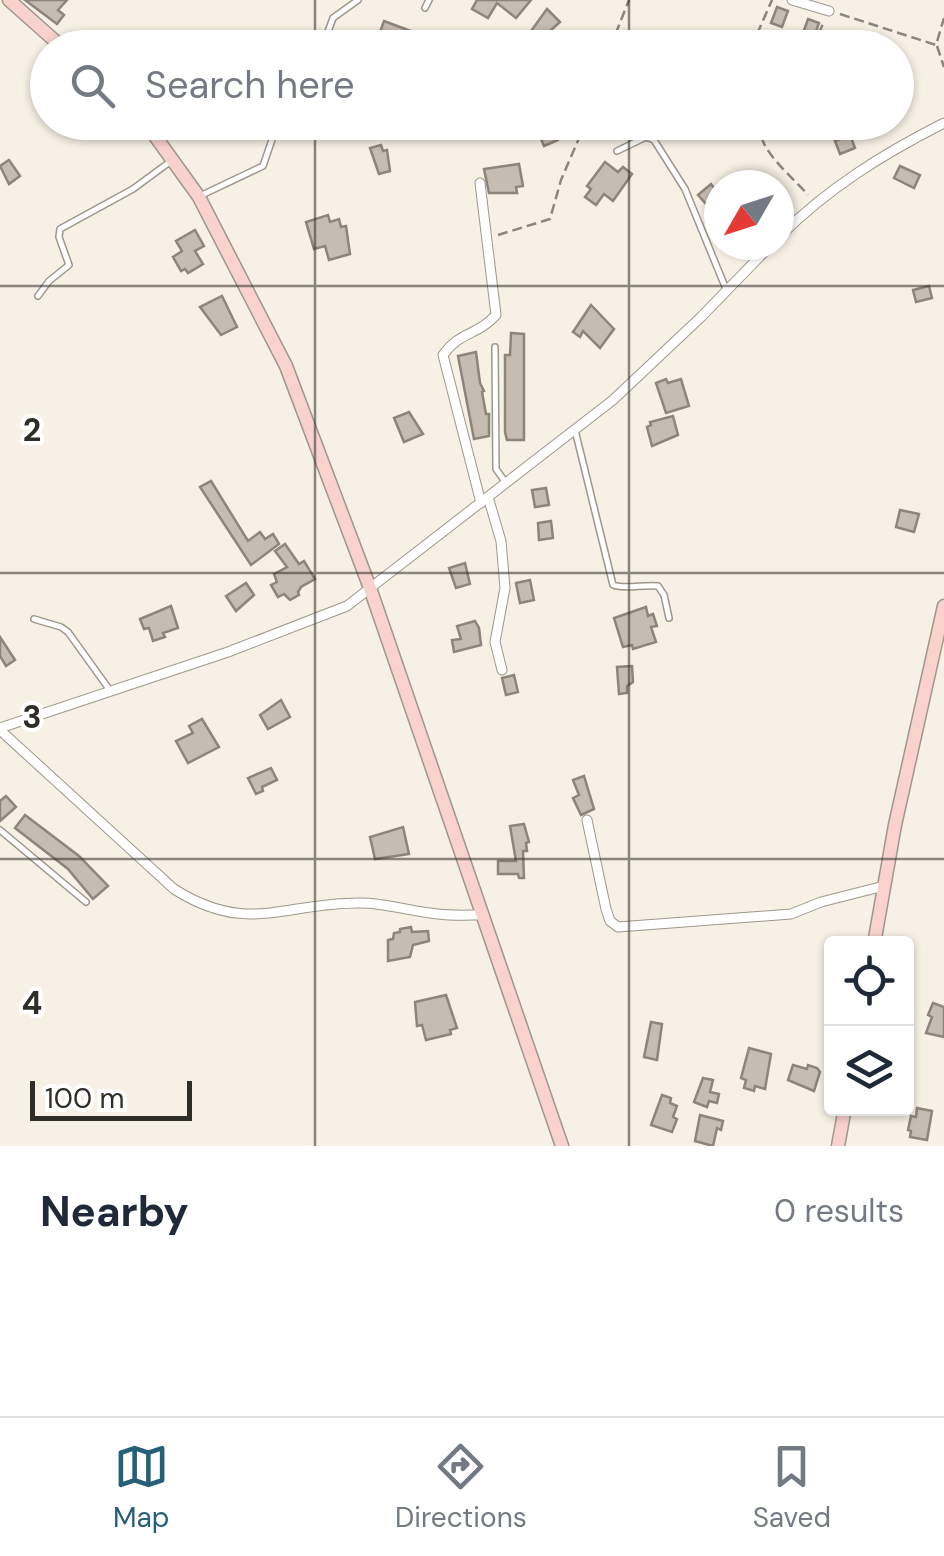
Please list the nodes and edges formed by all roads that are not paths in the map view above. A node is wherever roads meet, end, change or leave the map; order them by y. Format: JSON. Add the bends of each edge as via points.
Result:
{"nodes":[{"id":1,"x":9,"y":0,"type":"edge"},
{"id":2,"x":358,"y":0,"type":"edge"},
{"id":3,"x":428,"y":0,"type":"edge"},
{"id":4,"x":792,"y":0,"type":"edge"},
{"id":5,"x":425,"y":8,"type":"dead end"},
{"id":6,"x":829,"y":11,"type":"road end"},
{"id":7,"x":43,"y":30,"type":"edge"},
{"id":8,"x":329,"y":30,"type":"edge"},
{"id":9,"x":944,"y":123,"type":"edge"},
{"id":10,"x":914,"y":137,"type":"edge"},
{"id":11,"x":159,"y":140,"type":"edge"},
{"id":12,"x":272,"y":140,"type":"edge"},
{"id":13,"x":640,"y":140,"type":"edge"},
{"id":14,"x":654,"y":140,"type":"edge"},
{"id":15,"x":908,"y":140,"type":"edge"},
{"id":16,"x":617,"y":151,"type":"dead end"},
{"id":17,"x":173,"y":159,"type":"junction"},
{"id":18,"x":480,"y":184,"type":"dead end"},
{"id":19,"x":199,"y":196,"type":"junction"},
{"id":20,"x":794,"y":224,"type":"edge"},
{"id":21,"x":757,"y":260,"type":"edge"},
{"id":22,"x":727,"y":292,"type":"junction"},
{"id":23,"x":38,"y":296,"type":"dead end"},
{"id":24,"x":495,"y":347,"type":"dead end"},
{"id":25,"x":575,"y":430,"type":"junction"},
{"id":26,"x":506,"y":483,"type":"junction"},
{"id":27,"x":485,"y":500,"type":"junction"},
{"id":28,"x":370,"y":588,"type":"junction"},
{"id":29,"x":944,"y":606,"type":"edge"},
{"id":30,"x":668,"y":618,"type":"dead end"},
{"id":31,"x":34,"y":619,"type":"dead end"},
{"id":32,"x":502,"y":670,"type":"dead end"},
{"id":33,"x":108,"y":690,"type":"junction"},
{"id":34,"x":0,"y":729,"type":"edge"},
{"id":35,"x":588,"y":820,"type":"dead end"},
{"id":36,"x":0,"y":830,"type":"edge"},
{"id":37,"x":884,"y":886,"type":"junction"},
{"id":38,"x":86,"y":902,"type":"dead end"},
{"id":39,"x":484,"y":915,"type":"junction"},
{"id":40,"x":875,"y":936,"type":"edge"},
{"id":41,"x":844,"y":1116,"type":"edge"},
{"id":42,"x":562,"y":1146,"type":"edge"},
{"id":43,"x":838,"y":1146,"type":"edge"}],
"edges":[{"from":1,"to":7,"type":"street"},
{"from":2,"to":8,"type":"lane"},
{"from":3,"to":5,"type":"lane"},
{"from":4,"to":6,"type":"street"},
{"from":9,"to":10,"type":"street"},
{"from":11,"to":17,"type":"street"},
{"from":12,"to":19,"type":"lane","via":[[264,166]]},
{"from":13,"to":16,"type":"lane"},
{"from":14,"to":22,"type":"lane","via":[[685,188]]},
{"from":15,"to":20,"type":"street","via":[[843,180]]},
{"from":17,"to":19,"type":"street"},
{"from":17,"to":23,"type":"lane","via":[[60,230],[69,264]]},
{"from":18,"to":27,"type":"street","via":[[496,316],[484,329],[454,340],[444,355]]},
{"from":19,"to":28,"type":"street","via":[[286,366]]},
{"from":21,"to":22,"type":"street"},
{"from":22,"to":25,"type":"street"},
{"from":24,"to":26,"type":"lane","via":[[496,470]]},
{"from":25,"to":26,"type":"street"},
{"from":25,"to":30,"type":"lane","via":[[613,585],[658,586]]},
{"from":26,"to":27,"type":"street"},
{"from":27,"to":28,"type":"street"},
{"from":27,"to":32,"type":"street","via":[[501,541],[505,588],[495,642]]},
{"from":28,"to":33,"type":"street","via":[[347,606]]},
{"from":28,"to":39,"type":"street"},
{"from":29,"to":37,"type":"street"},
{"from":31,"to":33,"type":"lane","via":[[68,632]]},
{"from":33,"to":34,"type":"street"},
{"from":34,"to":39,"type":"street","via":[[174,889],[202,905],[259,916],[359,903]]},
{"from":35,"to":37,"type":"street","via":[[606,909],[618,927],[790,914]]},
{"from":36,"to":38,"type":"lane"},
{"from":37,"to":40,"type":"street"},
{"from":39,"to":42,"type":"street"},
{"from":41,"to":43,"type":"street"}]}
